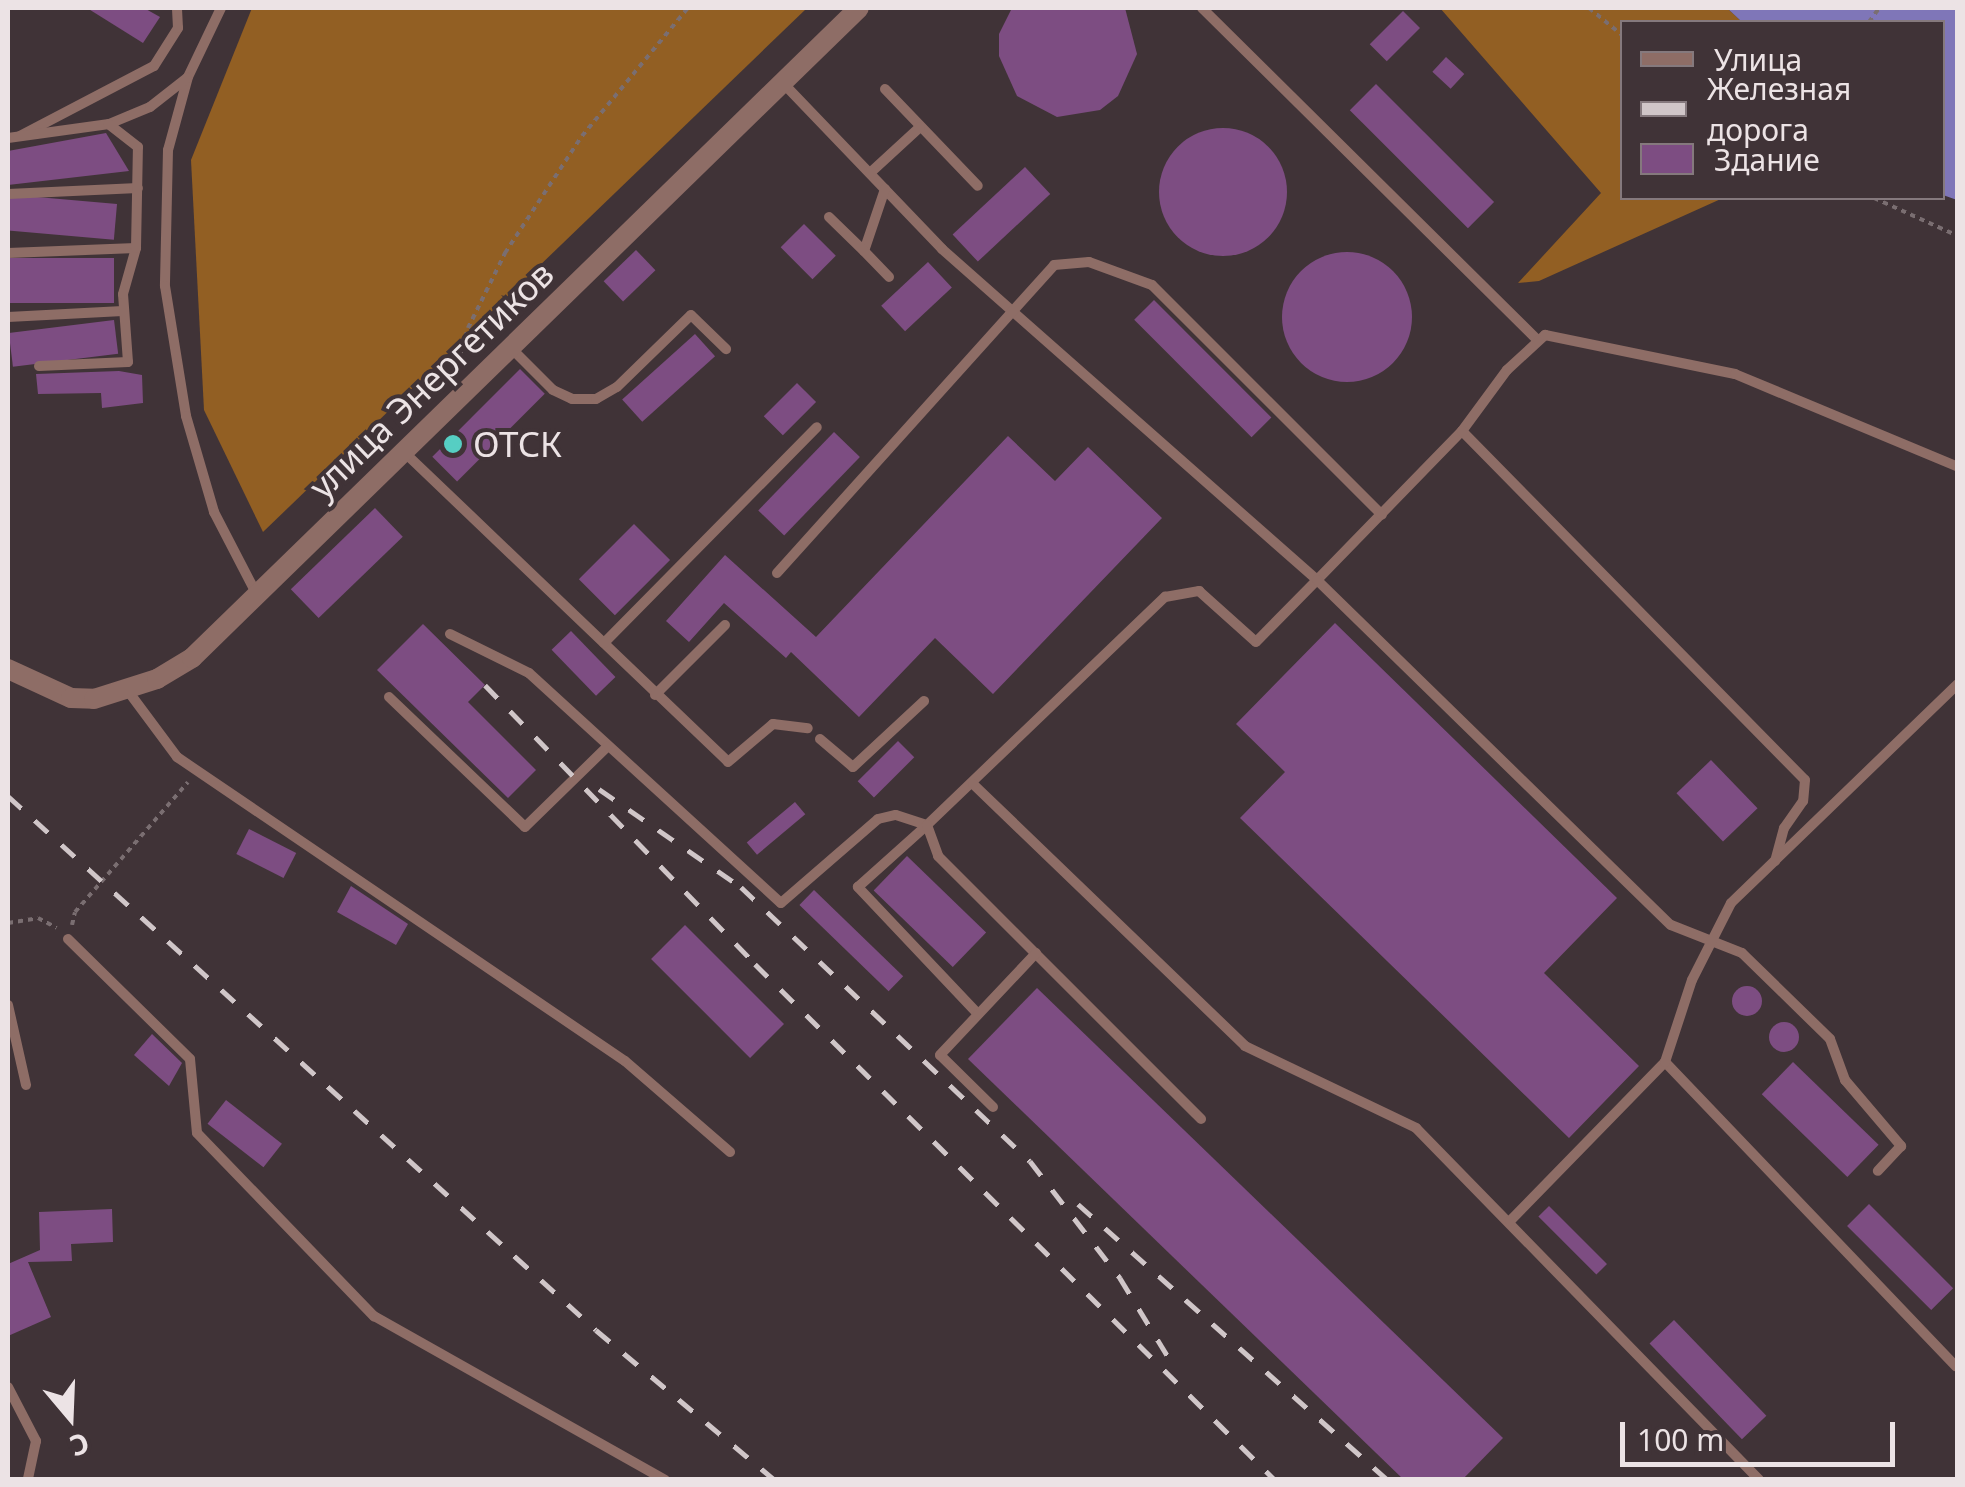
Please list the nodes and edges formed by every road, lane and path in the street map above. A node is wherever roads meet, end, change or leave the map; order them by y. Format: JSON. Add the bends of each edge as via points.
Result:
{"nodes":[{"id":1,"x":178,"y":8,"type":"edge"},
{"id":2,"x":221,"y":8,"type":"edge"},
{"id":3,"x":688,"y":8,"type":"edge"},
{"id":4,"x":859,"y":8,"type":"edge"},
{"id":5,"x":1202,"y":8,"type":"edge"},
{"id":6,"x":1588,"y":8,"type":"edge"},
{"id":7,"x":1620,"y":33,"type":"edge"},
{"id":8,"x":188,"y":77,"type":"junction"},
{"id":9,"x":783,"y":83,"type":"junction"},
{"id":10,"x":885,"y":89,"type":"dead end"},
{"id":11,"x":109,"y":124,"type":"junction"},
{"id":12,"x":920,"y":127,"type":"junction"},
{"id":13,"x":14,"y":137,"type":"edge"},
{"id":14,"x":870,"y":173,"type":"junction"},
{"id":15,"x":978,"y":186,"type":"dead end"},
{"id":16,"x":138,"y":188,"type":"junction"},
{"id":17,"x":885,"y":189,"type":"junction"},
{"id":18,"x":8,"y":194,"type":"edge"},
{"id":19,"x":1878,"y":200,"type":"edge"},
{"id":20,"x":829,"y":217,"type":"dead end"},
{"id":21,"x":1958,"y":236,"type":"edge"},
{"id":22,"x":136,"y":248,"type":"junction"},
{"id":23,"x":864,"y":251,"type":"junction"},
{"id":24,"x":8,"y":252,"type":"edge"},
{"id":25,"x":889,"y":277,"type":"dead end"},
{"id":26,"x":1010,"y":310,"type":"junction"},
{"id":27,"x":123,"y":311,"type":"junction"},
{"id":28,"x":8,"y":317,"type":"edge"},
{"id":29,"x":1536,"y":339,"type":"junction"},
{"id":30,"x":511,"y":348,"type":"junction"},
{"id":31,"x":726,"y":349,"type":"dead end"},
{"id":32,"x":39,"y":366,"type":"dead end"},
{"id":33,"x":440,"y":416,"type":"junction"},
{"id":34,"x":817,"y":427,"type":"dead end"},
{"id":35,"x":1462,"y":431,"type":"junction"},
{"id":36,"x":404,"y":452,"type":"junction"},
{"id":37,"x":1958,"y":467,"type":"edge"},
{"id":38,"x":1382,"y":514,"type":"junction"},
{"id":39,"x":777,"y":573,"type":"dead end"},
{"id":40,"x":1317,"y":580,"type":"junction"},
{"id":41,"x":256,"y":593,"type":"junction"},
{"id":42,"x":725,"y":625,"type":"dead end"},
{"id":43,"x":450,"y":634,"type":"dead end"},
{"id":44,"x":604,"y":643,"type":"junction"},
{"id":45,"x":8,"y":669,"type":"edge"},
{"id":46,"x":1958,"y":684,"type":"edge"},
{"id":47,"x":128,"y":691,"type":"junction"},
{"id":48,"x":655,"y":696,"type":"junction"},
{"id":49,"x":389,"y":698,"type":"dead end"},
{"id":50,"x":924,"y":701,"type":"dead end"},
{"id":51,"x":808,"y":728,"type":"dead end"},
{"id":52,"x":820,"y":739,"type":"dead end"},
{"id":53,"x":607,"y":746,"type":"junction"},
{"id":54,"x":198,"y":772,"type":"junction"},
{"id":55,"x":974,"y":784,"type":"junction"},
{"id":56,"x":928,"y":825,"type":"junction"},
{"id":57,"x":1774,"y":862,"type":"junction"},
{"id":58,"x":8,"y":922,"type":"edge"},
{"id":59,"x":68,"y":939,"type":"junction"},
{"id":60,"x":1710,"y":940,"type":"junction"},
{"id":61,"x":1036,"y":953,"type":"junction"},
{"id":62,"x":8,"y":1005,"type":"edge"},
{"id":63,"x":978,"y":1014,"type":"junction"},
{"id":64,"x":1664,"y":1062,"type":"junction"},
{"id":65,"x":26,"y":1085,"type":"dead end"},
{"id":66,"x":993,"y":1107,"type":"dead end"},
{"id":67,"x":1201,"y":1119,"type":"dead end"},
{"id":68,"x":730,"y":1152,"type":"dead end"},
{"id":69,"x":1878,"y":1171,"type":"dead end"},
{"id":70,"x":1510,"y":1220,"type":"junction"},
{"id":71,"x":1956,"y":1366,"type":"edge"},
{"id":72,"x":8,"y":1388,"type":"edge"},
{"id":73,"x":28,"y":1480,"type":"edge"},
{"id":74,"x":664,"y":1480,"type":"edge"},
{"id":75,"x":1760,"y":1480,"type":"edge"}],
"edges":[{"from":1,"to":13,"type":"lane","via":[[178,28],[154,66]]},
{"from":2,"to":8,"type":"lane"},
{"from":3,"to":33,"type":"path","via":[[582,136],[505,253],[468,328]]},
{"from":4,"to":9,"type":"street","name":"улица Энергетиков"},
{"from":5,"to":29,"type":"lane"},
{"from":6,"to":7,"type":"path"},
{"from":8,"to":11,"type":"lane","via":[[150,107]]},
{"from":8,"to":41,"type":"lane","via":[[168,150],[165,286],[186,416],[214,512]]},
{"from":9,"to":14,"type":"lane"},
{"from":9,"to":30,"type":"street","name":"улица Энергетиков"},
{"from":10,"to":12,"type":"lane"},
{"from":11,"to":13,"type":"lane"},
{"from":11,"to":16,"type":"lane","via":[[138,147]]},
{"from":12,"to":14,"type":"lane"},
{"from":12,"to":15,"type":"lane"},
{"from":14,"to":17,"type":"lane"},
{"from":16,"to":18,"type":"lane"},
{"from":16,"to":22,"type":"lane"},
{"from":17,"to":23,"type":"lane"},
{"from":17,"to":26,"type":"lane"},
{"from":19,"to":21,"type":"path"},
{"from":20,"to":23,"type":"lane"},
{"from":22,"to":24,"type":"lane"},
{"from":22,"to":27,"type":"lane"},
{"from":23,"to":25,"type":"lane"},
{"from":26,"to":38,"type":"lane","via":[[1054,264],[1089,262],[1152,285]]},
{"from":26,"to":39,"type":"lane"},
{"from":26,"to":40,"type":"lane"},
{"from":27,"to":28,"type":"lane"},
{"from":27,"to":32,"type":"lane","via":[[128,362]]},
{"from":29,"to":35,"type":"lane"},
{"from":29,"to":37,"type":"lane","via":[[1556,335],[1735,374]]},
{"from":30,"to":31,"type":"lane","via":[[553,390],[572,399],[596,399],[617,387],[691,314]]},
{"from":30,"to":33,"type":"street","name":"улица Энергетиков"},
{"from":33,"to":36,"type":"street","name":"улица Энергетиков"},
{"from":34,"to":44,"type":"lane"},
{"from":35,"to":38,"type":"lane"},
{"from":35,"to":57,"type":"lane","via":[[1805,780],[1803,801],[1784,828]]},
{"from":36,"to":41,"type":"street","name":"улица Энергетиков"},
{"from":36,"to":44,"type":"lane"},
{"from":38,"to":40,"type":"lane"},
{"from":40,"to":55,"type":"lane","via":[[1256,642],[1198,591],[1165,597]]},
{"from":40,"to":60,"type":"lane","via":[[1670,925]]},
{"from":41,"to":47,"type":"street","name":"улица Энергетиков","via":[[192,658]]},
{"from":42,"to":48,"type":"lane"},
{"from":43,"to":53,"type":"lane","via":[[529,673]]},
{"from":44,"to":48,"type":"lane"},
{"from":45,"to":47,"type":"street","name":"улица Энергетиков","via":[[71,698]]},
{"from":46,"to":57,"type":"lane"},
{"from":47,"to":54,"type":"lane","via":[[158,737]]},
{"from":48,"to":51,"type":"lane","via":[[728,762],[774,724]]},
{"from":49,"to":53,"type":"lane","via":[[525,827]]},
{"from":50,"to":52,"type":"lane","via":[[853,767]]},
{"from":53,"to":56,"type":"lane","via":[[781,902],[878,819],[896,815]]},
{"from":54,"to":59,"type":"path","via":[[76,912]]},
{"from":54,"to":68,"type":"lane","via":[[625,1061]]},
{"from":55,"to":56,"type":"lane"},
{"from":55,"to":70,"type":"lane","via":[[1246,1046],[1416,1128]]},
{"from":56,"to":61,"type":"lane","via":[[938,856]]},
{"from":56,"to":63,"type":"lane","via":[[858,887]]},
{"from":57,"to":60,"type":"lane","via":[[1731,903]]},
{"from":58,"to":59,"type":"path","via":[[38,918]]},
{"from":59,"to":74,"type":"lane","via":[[190,1059],[197,1132],[374,1316]]},
{"from":60,"to":64,"type":"lane"},
{"from":60,"to":69,"type":"lane","via":[[1742,953],[1830,1039],[1845,1080],[1900,1146]]},
{"from":61,"to":63,"type":"lane"},
{"from":61,"to":67,"type":"lane"},
{"from":62,"to":65,"type":"lane"},
{"from":63,"to":66,"type":"lane","via":[[940,1055]]},
{"from":64,"to":70,"type":"lane"},
{"from":64,"to":71,"type":"lane"},
{"from":70,"to":75,"type":"lane"},
{"from":72,"to":73,"type":"lane","via":[[36,1442]]}]}
